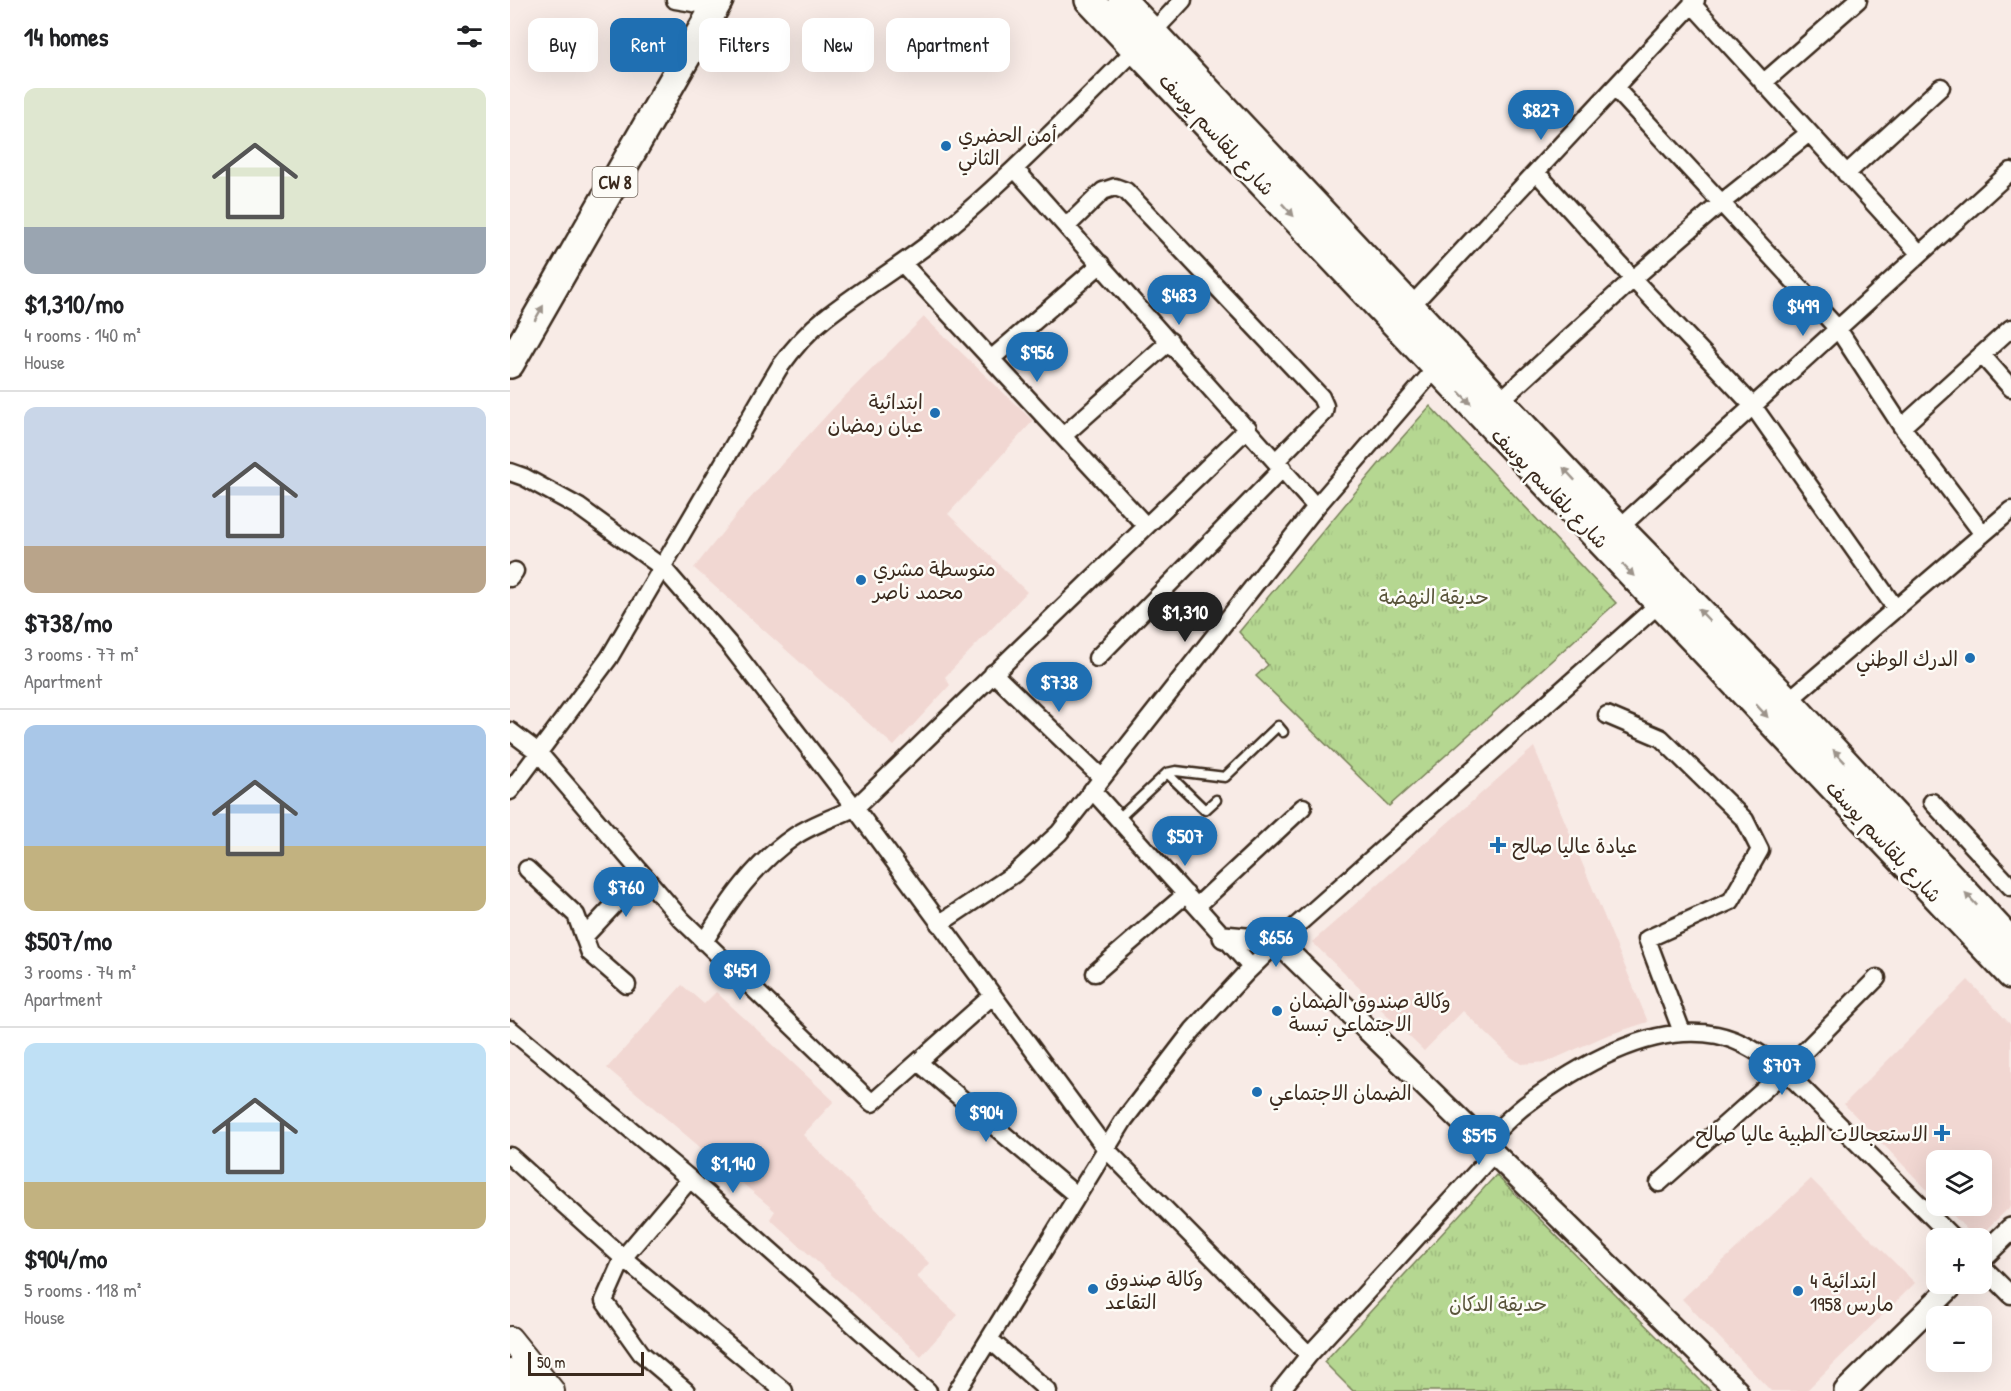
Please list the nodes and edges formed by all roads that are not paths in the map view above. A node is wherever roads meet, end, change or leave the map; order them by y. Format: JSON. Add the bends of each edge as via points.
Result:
{"nodes":[{"id":1,"x":1089,"y":0,"type":"edge"},
{"id":2,"x":1122,"y":0,"type":"edge"},
{"id":3,"x":1184,"y":0,"type":"edge"},
{"id":4,"x":1858,"y":0,"type":"edge"},
{"id":5,"x":698,"y":1,"type":"edge"},
{"id":6,"x":1694,"y":2,"type":"edge"},
{"id":7,"x":1144,"y":41,"type":"junction"},
{"id":8,"x":1763,"y":83,"type":"junction"},
{"id":9,"x":1941,"y":87,"type":"dead end"},
{"id":10,"x":1615,"y":88,"type":"junction"},
{"id":11,"x":1809,"y":133,"type":"junction"},
{"id":12,"x":1016,"y":169,"type":"junction"},
{"id":13,"x":2011,"y":171,"type":"edge"},
{"id":14,"x":1536,"y":172,"type":"junction"},
{"id":15,"x":1846,"y":174,"type":"junction"},
{"id":16,"x":1721,"y":203,"type":"junction"},
{"id":17,"x":1067,"y":226,"type":"junction"},
{"id":18,"x":1920,"y":254,"type":"junction"},
{"id":19,"x":903,"y":264,"type":"junction"},
{"id":20,"x":1101,"y":264,"type":"junction"},
{"id":21,"x":1634,"y":279,"type":"junction"},
{"id":22,"x":1410,"y":306,"type":"junction"},
{"id":23,"x":510,"y":326,"type":"edge"},
{"id":24,"x":2011,"y":328,"type":"edge"},
{"id":25,"x":1838,"y":329,"type":"junction"},
{"id":26,"x":1170,"y":341,"type":"junction"},
{"id":27,"x":1982,"y":355,"type":"junction"},
{"id":28,"x":991,"y":359,"type":"junction"},
{"id":29,"x":510,"y":364,"type":"edge"},
{"id":30,"x":1436,"y":369,"type":"junction"},
{"id":31,"x":2011,"y":388,"type":"edge"},
{"id":32,"x":1500,"y":401,"type":"junction"},
{"id":33,"x":1753,"y":406,"type":"junction"},
{"id":34,"x":1902,"y":427,"type":"junction"},
{"id":35,"x":1248,"y":428,"type":"junction"},
{"id":36,"x":1063,"y":436,"type":"junction"},
{"id":37,"x":1280,"y":464,"type":"junction"},
{"id":38,"x":510,"y":472,"type":"edge"},
{"id":39,"x":1316,"y":507,"type":"junction"},
{"id":40,"x":2011,"y":510,"type":"edge"},
{"id":41,"x":1146,"y":526,"type":"junction"},
{"id":42,"x":1619,"y":528,"type":"junction"},
{"id":43,"x":1983,"y":534,"type":"junction"},
{"id":44,"x":663,"y":568,"type":"junction"},
{"id":45,"x":1660,"y":603,"type":"junction"},
{"id":46,"x":1896,"y":609,"type":"junction"},
{"id":47,"x":1097,"y":658,"type":"dead end"},
{"id":48,"x":993,"y":673,"type":"junction"},
{"id":49,"x":1788,"y":701,"type":"junction"},
{"id":50,"x":1607,"y":715,"type":"dead end"},
{"id":51,"x":510,"y":730,"type":"edge"},
{"id":52,"x":1283,"y":732,"type":"dead end"},
{"id":53,"x":538,"y":752,"type":"junction"},
{"id":54,"x":1167,"y":773,"type":"junction"},
{"id":55,"x":1096,"y":784,"type":"junction"},
{"id":56,"x":510,"y":791,"type":"edge"},
{"id":57,"x":1216,"y":800,"type":"dead end"},
{"id":58,"x":1932,"y":802,"type":"dead end"},
{"id":59,"x":1304,"y":807,"type":"dead end"},
{"id":60,"x":855,"y":808,"type":"junction"},
{"id":61,"x":1118,"y":819,"type":"junction"},
{"id":62,"x":527,"y":869,"type":"dead end"},
{"id":63,"x":642,"y":875,"type":"junction"},
{"id":64,"x":2011,"y":886,"type":"edge"},
{"id":65,"x":1186,"y":894,"type":"junction"},
{"id":66,"x":1197,"y":906,"type":"junction"},
{"id":67,"x":939,"y":924,"type":"junction"},
{"id":68,"x":584,"y":937,"type":"junction"},
{"id":69,"x":1224,"y":937,"type":"junction"},
{"id":70,"x":704,"y":942,"type":"junction"},
{"id":71,"x":1278,"y":942,"type":"junction"},
{"id":72,"x":2011,"y":942,"type":"edge"},
{"id":73,"x":1251,"y":967,"type":"junction"},
{"id":74,"x":1095,"y":973,"type":"dead end"},
{"id":75,"x":2011,"y":975,"type":"edge"},
{"id":76,"x":1876,"y":978,"type":"dead end"},
{"id":77,"x":627,"y":985,"type":"dead end"},
{"id":78,"x":992,"y":996,"type":"junction"},
{"id":79,"x":510,"y":1029,"type":"edge"},
{"id":80,"x":1682,"y":1032,"type":"junction"},
{"id":81,"x":918,"y":1062,"type":"junction"},
{"id":82,"x":1785,"y":1071,"type":"junction"},
{"id":83,"x":1489,"y":1148,"type":"junction"},
{"id":84,"x":1106,"y":1149,"type":"junction"},
{"id":85,"x":510,"y":1155,"type":"edge"},
{"id":86,"x":690,"y":1179,"type":"junction"},
{"id":87,"x":1659,"y":1183,"type":"dead end"},
{"id":88,"x":1077,"y":1196,"type":"junction"},
{"id":89,"x":1943,"y":1228,"type":"edge"},
{"id":90,"x":2011,"y":1229,"type":"edge"},
{"id":91,"x":1992,"y":1247,"type":"edge"},
{"id":92,"x":623,"y":1258,"type":"junction"},
{"id":93,"x":1992,"y":1276,"type":"edge"},
{"id":94,"x":1944,"y":1294,"type":"edge"},
{"id":95,"x":2011,"y":1295,"type":"edge"},
{"id":96,"x":510,"y":1339,"type":"edge"},
{"id":97,"x":989,"y":1339,"type":"junction"},
{"id":98,"x":1309,"y":1355,"type":"junction"},
{"id":99,"x":510,"y":1372,"type":"edge"},
{"id":100,"x":525,"y":1391,"type":"edge"},
{"id":101,"x":552,"y":1391,"type":"edge"},
{"id":102,"x":686,"y":1391,"type":"edge"},
{"id":103,"x":784,"y":1391,"type":"edge"},
{"id":104,"x":928,"y":1391,"type":"edge"},
{"id":105,"x":957,"y":1391,"type":"edge"},
{"id":106,"x":1048,"y":1391,"type":"edge"},
{"id":107,"x":1280,"y":1391,"type":"edge"},
{"id":108,"x":1737,"y":1391,"type":"edge"},
{"id":109,"x":1845,"y":1391,"type":"edge"}],
"edges":[{"from":1,"to":7,"type":"main road","name":"شارع بلقاسم يوسف"},
{"from":2,"to":7,"type":"main road","name":"شارع بلقاسم يوسف"},
{"from":3,"to":7,"type":"street"},
{"from":4,"to":8,"type":"street"},
{"from":5,"to":23,"type":"main road","number":"CW 8"},
{"from":29,"to":5,"type":"main road","number":"CW 8","one_way":true},
{"from":6,"to":8,"type":"street"},
{"from":6,"to":10,"type":"street"},
{"from":7,"to":12,"type":"street"},
{"from":7,"to":22,"type":"main road","name":"شارع بلقاسم يوسف"},
{"from":7,"to":30,"type":"main road","name":"شارع بلقاسم يوسف","one_way":true},
{"from":8,"to":11,"type":"street"},
{"from":9,"to":15,"type":"street"},
{"from":10,"to":14,"type":"street"},
{"from":10,"to":16,"type":"street"},
{"from":11,"to":15,"type":"street"},
{"from":11,"to":16,"type":"street"},
{"from":12,"to":17,"type":"street"},
{"from":12,"to":19,"type":"street"},
{"from":13,"to":18,"type":"street"},
{"from":14,"to":21,"type":"street"},
{"from":14,"to":22,"type":"street"},
{"from":15,"to":18,"type":"street"},
{"from":16,"to":21,"type":"street"},
{"from":16,"to":25,"type":"street"},
{"from":17,"to":20,"type":"street"},
{"from":17,"to":37,"type":"street","via":[[1103,191],[1114,187],[1126,191],[1321,397],[1324,412]]},
{"from":18,"to":25,"type":"street"},
{"from":19,"to":28,"type":"street"},
{"from":19,"to":44,"type":"street","via":[[825,318],[790,353]]},
{"from":20,"to":26,"type":"street"},
{"from":20,"to":28,"type":"street"},
{"from":21,"to":32,"type":"street"},
{"from":21,"to":33,"type":"street"},
{"from":22,"to":32,"type":"main road","name":"شارع بلقاسم يوسف"},
{"from":24,"to":27,"type":"street"},
{"from":25,"to":33,"type":"street"},
{"from":25,"to":34,"type":"street"},
{"from":26,"to":35,"type":"street"},
{"from":26,"to":36,"type":"street"},
{"from":27,"to":31,"type":"street"},
{"from":27,"to":34,"type":"street"},
{"from":28,"to":36,"type":"street"},
{"from":30,"to":39,"type":"street"},
{"from":30,"to":45,"type":"main road","name":"شارع بلقاسم يوسف","one_way":true},
{"from":42,"to":32,"type":"main road","name":"شارع بلقاسم يوسف","one_way":true},
{"from":33,"to":42,"type":"street"},
{"from":33,"to":46,"type":"street"},
{"from":34,"to":43,"type":"street"},
{"from":35,"to":37,"type":"street"},
{"from":35,"to":41,"type":"street"},
{"from":36,"to":41,"type":"street"},
{"from":37,"to":39,"type":"street"},
{"from":37,"to":47,"type":"street"},
{"from":38,"to":44,"type":"street","via":[[579,507]]},
{"from":39,"to":55,"type":"street"},
{"from":40,"to":43,"type":"street"},
{"from":41,"to":48,"type":"street"},
{"from":49,"to":42,"type":"main road","name":"شارع بلقاسم يوسف","one_way":true},
{"from":43,"to":46,"type":"street"},
{"from":44,"to":53,"type":"street","via":[[609,658]]},
{"from":44,"to":60,"type":"street","via":[[728,643]]},
{"from":45,"to":71,"type":"street"},
{"from":45,"to":75,"type":"main road","name":"شارع بلقاسم يوسف","one_way":true},
{"from":46,"to":49,"type":"street"},
{"from":48,"to":55,"type":"street"},
{"from":48,"to":60,"type":"street"},
{"from":72,"to":49,"type":"main road","name":"شارع بلقاسم يوسف","one_way":true},
{"from":50,"to":80,"type":"street","via":[[1661,738],[1745,820],[1760,850],[1731,901],[1647,939]]},
{"from":51,"to":53,"type":"street"},
{"from":52,"to":54,"type":"lane","via":[[1278,726],[1225,777]]},
{"from":53,"to":56,"type":"street"},
{"from":53,"to":63,"type":"street"},
{"from":54,"to":57,"type":"lane","via":[[1205,810]]},
{"from":54,"to":61,"type":"lane"},
{"from":55,"to":61,"type":"street"},
{"from":55,"to":67,"type":"street","via":[[1038,854]]},
{"from":58,"to":64,"type":"street"},
{"from":59,"to":66,"type":"street"},
{"from":60,"to":67,"type":"street"},
{"from":60,"to":70,"type":"street","via":[[797,835],[770,855],[743,883]]},
{"from":61,"to":65,"type":"street"},
{"from":62,"to":68,"type":"street","via":[[576,915]]},
{"from":63,"to":68,"type":"street"},
{"from":63,"to":70,"type":"street"},
{"from":65,"to":66,"type":"street"},
{"from":65,"to":74,"type":"street"},
{"from":66,"to":69,"type":"street"},
{"from":67,"to":78,"type":"street"},
{"from":68,"to":77,"type":"street","via":[[590,953]]},
{"from":69,"to":71,"type":"street"},
{"from":69,"to":73,"type":"street"},
{"from":70,"to":81,"type":"street","via":[[872,1103]]},
{"from":71,"to":73,"type":"street"},
{"from":71,"to":83,"type":"street"},
{"from":73,"to":84,"type":"street","via":[[1162,1068]]},
{"from":76,"to":82,"type":"street"},
{"from":78,"to":81,"type":"street"},
{"from":78,"to":84,"type":"street"},
{"from":79,"to":86,"type":"street"},
{"from":80,"to":82,"type":"street","via":[[1718,1035],[1755,1050]]},
{"from":80,"to":83,"type":"street","via":[[1638,1042],[1552,1086],[1523,1107]]},
{"from":81,"to":88,"type":"street"},
{"from":82,"to":87,"type":"street"},
{"from":82,"to":89,"type":"street"},
{"from":83,"to":98,"type":"street"},
{"from":83,"to":108,"type":"street"},
{"from":84,"to":88,"type":"street"},
{"from":84,"to":98,"type":"street"},
{"from":85,"to":92,"type":"street"},
{"from":86,"to":92,"type":"street"},
{"from":86,"to":104,"type":"street"},
{"from":88,"to":97,"type":"street"},
{"from":90,"to":91,"type":"street"},
{"from":92,"to":102,"type":"street","via":[[603,1301],[641,1353]]},
{"from":92,"to":103,"type":"street"},
{"from":93,"to":95,"type":"street"},
{"from":94,"to":109,"type":"street"},
{"from":96,"to":101,"type":"main road"},
{"from":97,"to":105,"type":"street"},
{"from":97,"to":106,"type":"street"},
{"from":98,"to":107,"type":"street"},
{"from":99,"to":100,"type":"main road"}]}
